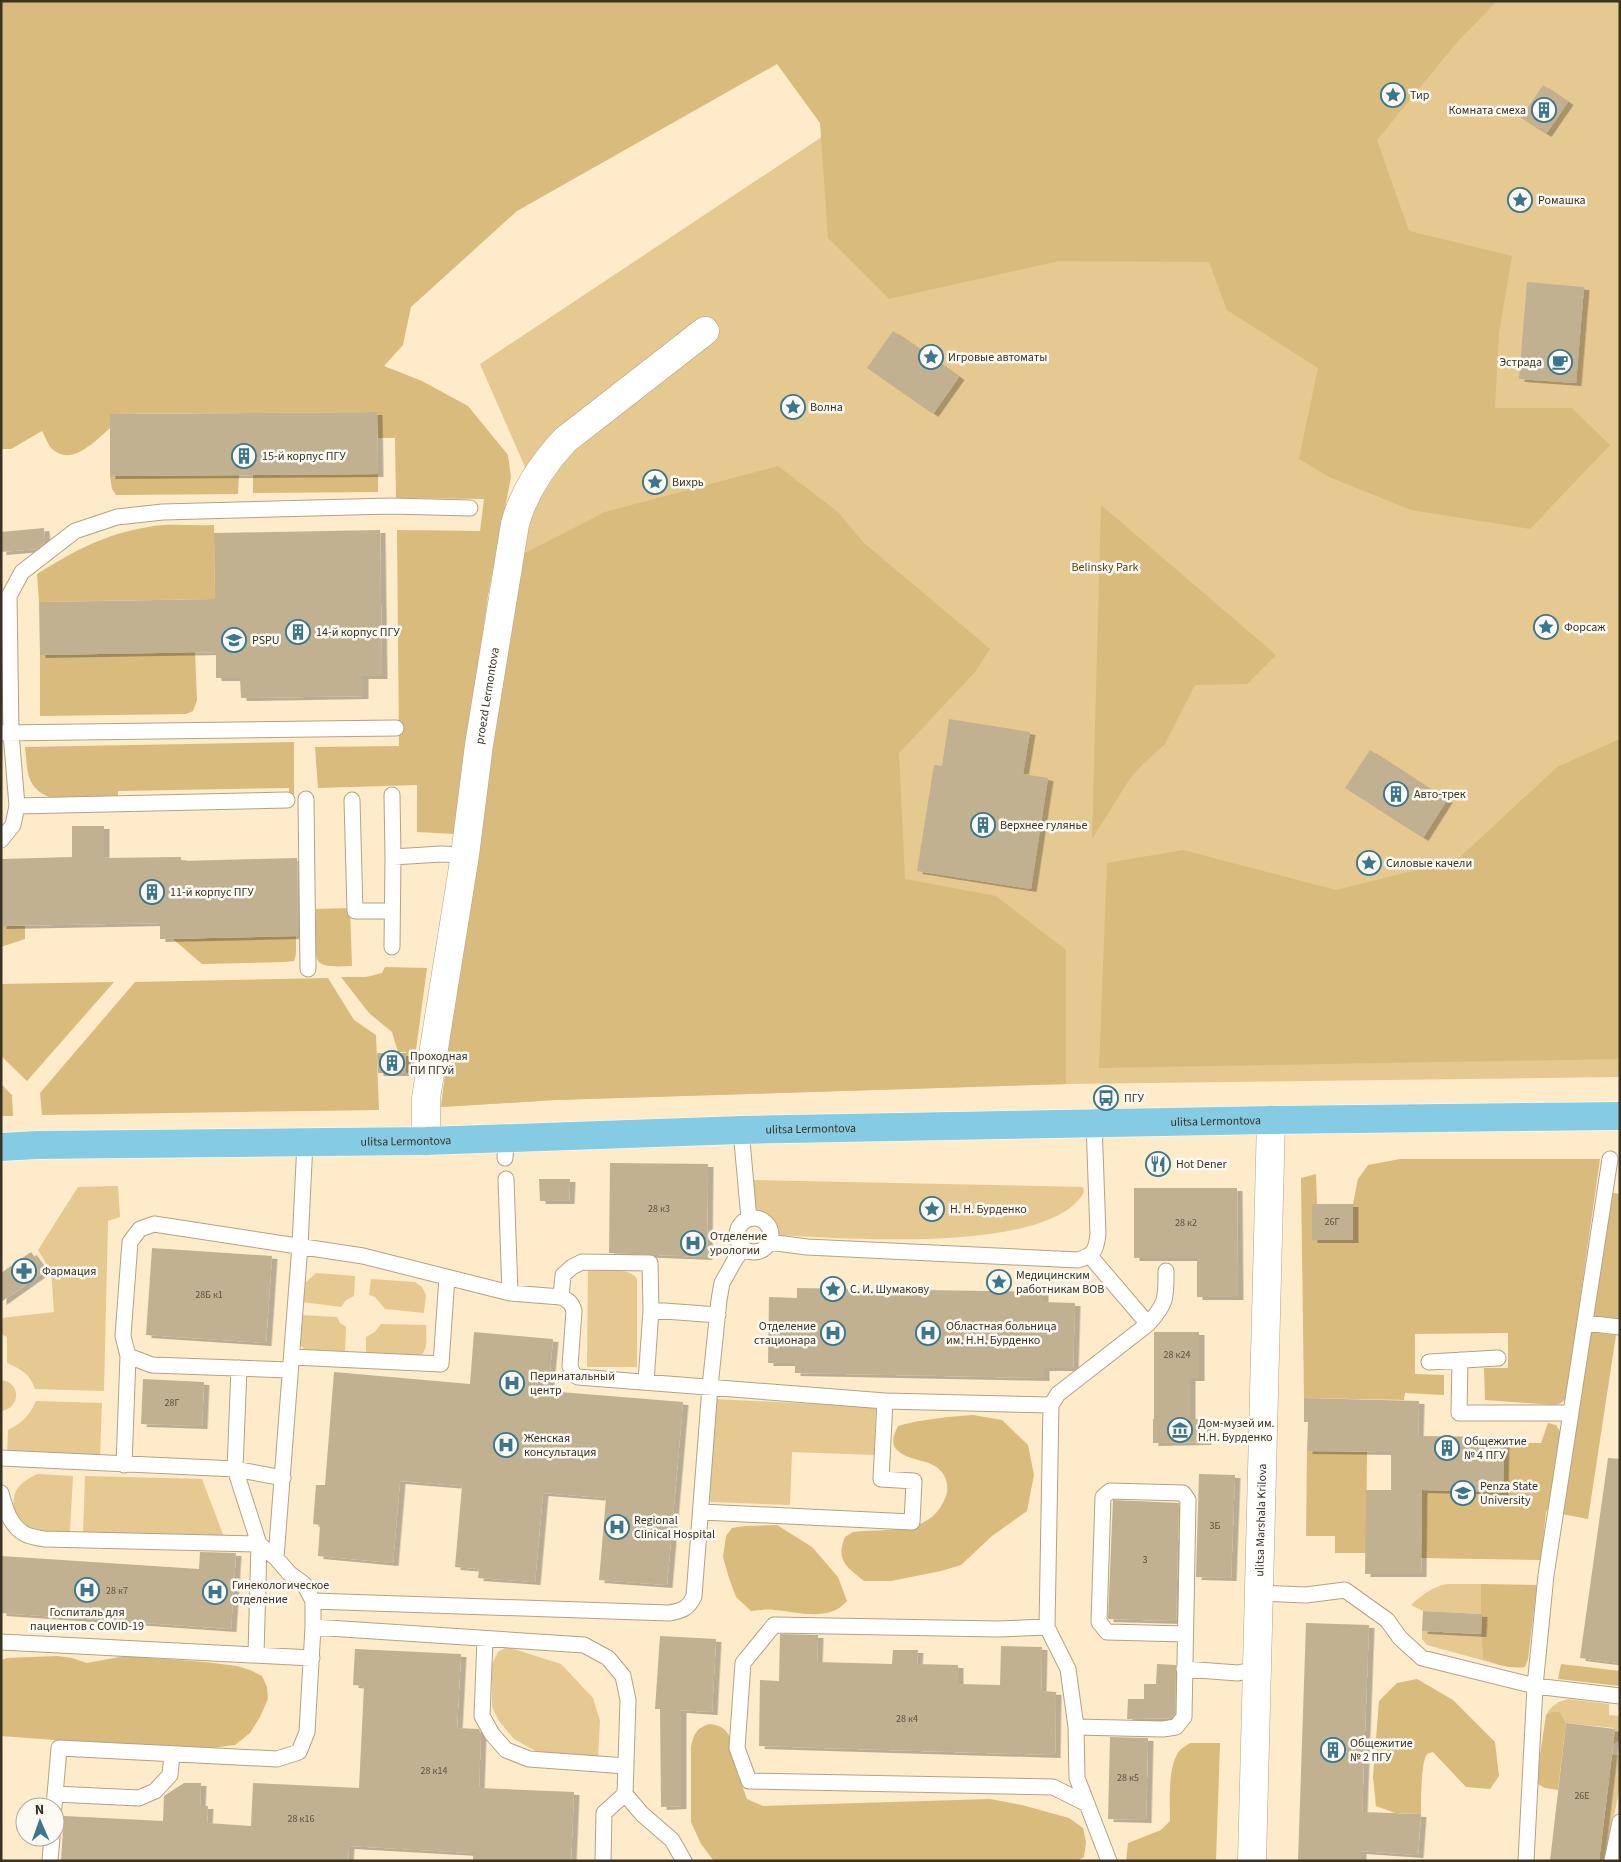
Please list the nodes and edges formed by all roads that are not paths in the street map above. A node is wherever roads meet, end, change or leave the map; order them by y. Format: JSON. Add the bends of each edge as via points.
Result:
{"nodes":[{"id":1,"x":705,"y":331,"type":"dead end"},
{"id":2,"x":470,"y":508,"type":"dead end"},
{"id":3,"x":5,"y":596,"type":"edge"},
{"id":4,"x":396,"y":728,"type":"dead end"},
{"id":5,"x":6,"y":733,"type":"edge"},
{"id":6,"x":392,"y":794,"type":"dead end"},
{"id":7,"x":306,"y":799,"type":"dead end"},
{"id":8,"x":287,"y":800,"type":"dead end"},
{"id":9,"x":352,"y":800,"type":"dead end"},
{"id":10,"x":17,"y":806,"type":"junction"},
{"id":11,"x":1,"y":840,"type":"edge"},
{"id":12,"x":465,"y":855,"type":"junction"},
{"id":13,"x":393,"y":857,"type":"junction"},
{"id":14,"x":392,"y":911,"type":"junction"},
{"id":15,"x":392,"y":947,"type":"dead end"},
{"id":16,"x":308,"y":969,"type":"dead end"},
{"id":17,"x":1620,"y":1116,"type":"edge"},
{"id":18,"x":1271,"y":1120,"type":"junction"},
{"id":19,"x":1094,"y":1123,"type":"junction"},
{"id":20,"x":742,"y":1130,"type":"junction"},
{"id":21,"x":426,"y":1141,"type":"junction"},
{"id":22,"x":305,"y":1142,"type":"junction"},
{"id":23,"x":1,"y":1147,"type":"edge"},
{"id":24,"x":1610,"y":1159,"type":"dead end"},
{"id":25,"x":506,"y":1180,"type":"dead end"},
{"id":26,"x":1613,"y":1187,"type":"edge"},
{"id":27,"x":749,"y":1219,"type":"junction"},
{"id":28,"x":769,"y":1242,"type":"junction"},
{"id":29,"x":300,"y":1245,"type":"junction"},
{"id":30,"x":744,"y":1248,"type":"junction"},
{"id":31,"x":1090,"y":1256,"type":"junction"},
{"id":32,"x":1166,"y":1271,"type":"dead end"},
{"id":33,"x":447,"y":1277,"type":"junction"},
{"id":34,"x":510,"y":1292,"type":"junction"},
{"id":35,"x":561,"y":1297,"type":"junction"},
{"id":36,"x":651,"y":1310,"type":"junction"},
{"id":37,"x":718,"y":1314,"type":"junction"},
{"id":38,"x":1585,"y":1323,"type":"junction"},
{"id":39,"x":1148,"y":1324,"type":"junction"},
{"id":40,"x":1620,"y":1327,"type":"edge"},
{"id":41,"x":128,"y":1356,"type":"junction"},
{"id":42,"x":1498,"y":1358,"type":"dead end"},
{"id":43,"x":1460,"y":1360,"type":"junction"},
{"id":44,"x":1430,"y":1362,"type":"dead end"},
{"id":45,"x":290,"y":1363,"type":"junction"},
{"id":46,"x":239,"y":1368,"type":"junction"},
{"id":47,"x":646,"y":1382,"type":"junction"},
{"id":48,"x":710,"y":1387,"type":"junction"},
{"id":49,"x":885,"y":1401,"type":"junction"},
{"id":50,"x":1052,"y":1405,"type":"junction"},
{"id":51,"x":1571,"y":1413,"type":"junction"},
{"id":52,"x":1,"y":1458,"type":"edge"},
{"id":53,"x":124,"y":1465,"type":"junction"},
{"id":54,"x":235,"y":1469,"type":"junction"},
{"id":55,"x":283,"y":1478,"type":"junction"},
{"id":56,"x":1,"y":1493,"type":"edge"},
{"id":57,"x":702,"y":1512,"type":"junction"},
{"id":58,"x":260,"y":1544,"type":"junction"},
{"id":59,"x":276,"y":1558,"type":"junction"},
{"id":60,"x":1259,"y":1593,"type":"junction"},
{"id":61,"x":313,"y":1601,"type":"junction"},
{"id":62,"x":1047,"y":1627,"type":"junction"},
{"id":63,"x":1185,"y":1634,"type":"junction"},
{"id":64,"x":485,"y":1639,"type":"junction"},
{"id":65,"x":313,"y":1640,"type":"junction"},
{"id":66,"x":1,"y":1642,"type":"edge"},
{"id":67,"x":256,"y":1654,"type":"junction"},
{"id":68,"x":312,"y":1658,"type":"junction"},
{"id":69,"x":1257,"y":1669,"type":"junction"},
{"id":70,"x":1184,"y":1670,"type":"junction"},
{"id":71,"x":1535,"y":1686,"type":"junction"},
{"id":72,"x":1620,"y":1696,"type":"edge"},
{"id":73,"x":1076,"y":1727,"type":"junction"},
{"id":74,"x":172,"y":1754,"type":"junction"},
{"id":75,"x":626,"y":1766,"type":"junction"},
{"id":76,"x":626,"y":1794,"type":"junction"},
{"id":77,"x":55,"y":1797,"type":"edge"},
{"id":78,"x":65,"y":1801,"type":"edge"},
{"id":79,"x":1087,"y":1804,"type":"junction"},
{"id":80,"x":1620,"y":1822,"type":"edge"},
{"id":81,"x":51,"y":1847,"type":"edge"},
{"id":82,"x":50,"y":1861,"type":"edge"},
{"id":83,"x":603,"y":1861,"type":"edge"},
{"id":84,"x":684,"y":1861,"type":"edge"},
{"id":85,"x":1109,"y":1861,"type":"edge"},
{"id":86,"x":1252,"y":1861,"type":"edge"},
{"id":87,"x":1526,"y":1861,"type":"edge"},
{"id":88,"x":1612,"y":1861,"type":"edge"}],
"edges":[{"from":1,"to":12,"type":"street","name":"proezd Lermontova","via":[[565,440],[549,457],[523,499],[510,553]]},
{"from":2,"to":3,"type":"lane","via":[[391,506],[163,512],[117,517],[75,531],[22,572]]},
{"from":3,"to":5,"type":"lane"},
{"from":4,"to":5,"type":"lane"},
{"from":5,"to":10,"type":"lane"},
{"from":6,"to":13,"type":"lane"},
{"from":7,"to":16,"type":"lane"},
{"from":8,"to":10,"type":"lane"},
{"from":9,"to":14,"type":"lane","via":[[355,911]]},
{"from":10,"to":11,"type":"lane","via":[[13,825]]},
{"from":12,"to":13,"type":"lane"},
{"from":12,"to":21,"type":"street","name":"proezd Lermontova","via":[[426,1098]]},
{"from":13,"to":14,"type":"lane"},
{"from":14,"to":15,"type":"lane"},
{"from":17,"to":18,"type":"main road","name":"ulitsa Lermontova"},
{"from":18,"to":19,"type":"main road","name":"ulitsa Lermontova"},
{"from":18,"to":60,"type":"street","name":"ulitsa Marshala Krilova"},
{"from":19,"to":20,"type":"main road","name":"ulitsa Lermontova"},
{"from":19,"to":31,"type":"lane","via":[[1098,1234],[1097,1246]]},
{"from":20,"to":21,"type":"main road","name":"ulitsa Lermontova","via":[[506,1148]]},
{"from":20,"to":27,"type":"lane"},
{"from":21,"to":22,"type":"main road","name":"ulitsa Lermontova"},
{"from":22,"to":23,"type":"main road","name":"ulitsa Lermontova"},
{"from":22,"to":29,"type":"lane"},
{"from":24,"to":26,"type":"lane"},
{"from":25,"to":34,"type":"lane"},
{"from":26,"to":38,"type":"lane"},
{"from":27,"to":28,"type":"lane","via":[[760,1219],[769,1226]]},
{"from":27,"to":30,"type":"lane","via":[[738,1230],[738,1240]]},
{"from":28,"to":30,"type":"lane","via":[[758,1251]]},
{"from":28,"to":31,"type":"lane","via":[[807,1247],[1078,1260]]},
{"from":29,"to":33,"type":"lane","via":[[363,1256]]},
{"from":29,"to":41,"type":"lane","via":[[154,1224],[140,1229],[130,1242],[123,1336]]},
{"from":29,"to":45,"type":"lane"},
{"from":30,"to":37,"type":"lane","via":[[722,1283]]},
{"from":31,"to":39,"type":"lane"},
{"from":32,"to":39,"type":"lane","via":[[1164,1303]]},
{"from":33,"to":34,"type":"lane"},
{"from":33,"to":45,"type":"lane","via":[[441,1364]]},
{"from":34,"to":35,"type":"lane"},
{"from":35,"to":36,"type":"lane","via":[[563,1275],[582,1262],[650,1263]]},
{"from":35,"to":47,"type":"lane","via":[[567,1299],[574,1311],[570,1366],[574,1374],[578,1377]]},
{"from":36,"to":37,"type":"lane"},
{"from":36,"to":47,"type":"lane"},
{"from":37,"to":48,"type":"lane"},
{"from":38,"to":40,"type":"lane"},
{"from":38,"to":51,"type":"lane"},
{"from":39,"to":50,"type":"lane","via":[[1058,1394]]},
{"from":41,"to":46,"type":"lane","via":[[152,1365]]},
{"from":41,"to":53,"type":"lane"},
{"from":42,"to":43,"type":"lane"},
{"from":43,"to":44,"type":"lane"},
{"from":43,"to":51,"type":"lane","via":[[1459,1413]]},
{"from":45,"to":46,"type":"lane"},
{"from":45,"to":55,"type":"lane"},
{"from":46,"to":54,"type":"lane"},
{"from":47,"to":48,"type":"lane"},
{"from":48,"to":49,"type":"lane"},
{"from":48,"to":57,"type":"lane"},
{"from":49,"to":50,"type":"lane"},
{"from":49,"to":57,"type":"lane","via":[[881,1479],[914,1480],[912,1522]]},
{"from":50,"to":62,"type":"lane"},
{"from":51,"to":71,"type":"lane","via":[[1546,1575]]},
{"from":52,"to":53,"type":"lane"},
{"from":53,"to":54,"type":"lane"},
{"from":54,"to":55,"type":"lane"},
{"from":54,"to":58,"type":"lane"},
{"from":55,"to":59,"type":"lane"},
{"from":56,"to":58,"type":"lane","via":[[14,1525],[25,1535],[45,1539]]},
{"from":57,"to":61,"type":"lane","via":[[694,1596],[684,1610],[678,1612]]},
{"from":58,"to":59,"type":"lane"},
{"from":58,"to":67,"type":"lane"},
{"from":59,"to":61,"type":"lane","via":[[304,1584]]},
{"from":60,"to":69,"type":"street","name":"ulitsa Marshala Krilova"},
{"from":60,"to":71,"type":"lane","via":[[1306,1595],[1346,1590],[1387,1620],[1400,1638],[1422,1658]]},
{"from":61,"to":65,"type":"lane"},
{"from":62,"to":73,"type":"lane","via":[[1068,1669]]},
{"from":62,"to":79,"type":"lane","via":[[998,1630],[774,1624],[743,1663],[737,1748],[749,1781],[1053,1787]]},
{"from":63,"to":63,"type":"lane","via":[[1188,1500],[1183,1493],[1110,1491],[1103,1497],[1099,1622],[1107,1632]]},
{"from":63,"to":70,"type":"lane"},
{"from":64,"to":65,"type":"lane","via":[[313,1627]]},
{"from":64,"to":75,"type":"lane","via":[[584,1645],[608,1658],[623,1676],[628,1700]]},
{"from":64,"to":75,"type":"lane","via":[[482,1716],[506,1750],[529,1760]]},
{"from":65,"to":68,"type":"lane"},
{"from":66,"to":67,"type":"lane"},
{"from":67,"to":68,"type":"lane"},
{"from":68,"to":74,"type":"lane","via":[[307,1732],[299,1752],[277,1759]]},
{"from":69,"to":70,"type":"lane","via":[[1238,1672]]},
{"from":69,"to":86,"type":"street","name":"ulitsa Marshala Krilova"},
{"from":70,"to":73,"type":"lane","via":[[1184,1717],[1176,1726],[1163,1729]]},
{"from":71,"to":72,"type":"lane"},
{"from":71,"to":87,"type":"lane"},
{"from":73,"to":79,"type":"lane","via":[[1077,1778]]},
{"from":74,"to":77,"type":"lane","via":[[59,1748]]},
{"from":74,"to":78,"type":"lane","via":[[170,1775],[155,1791],[139,1798]]},
{"from":75,"to":76,"type":"lane"},
{"from":76,"to":83,"type":"lane","via":[[604,1813]]},
{"from":76,"to":84,"type":"lane","via":[[642,1814],[672,1840]]},
{"from":79,"to":85,"type":"lane"},
{"from":80,"to":88,"type":"lane"},
{"from":81,"to":82,"type":"lane"}]}
